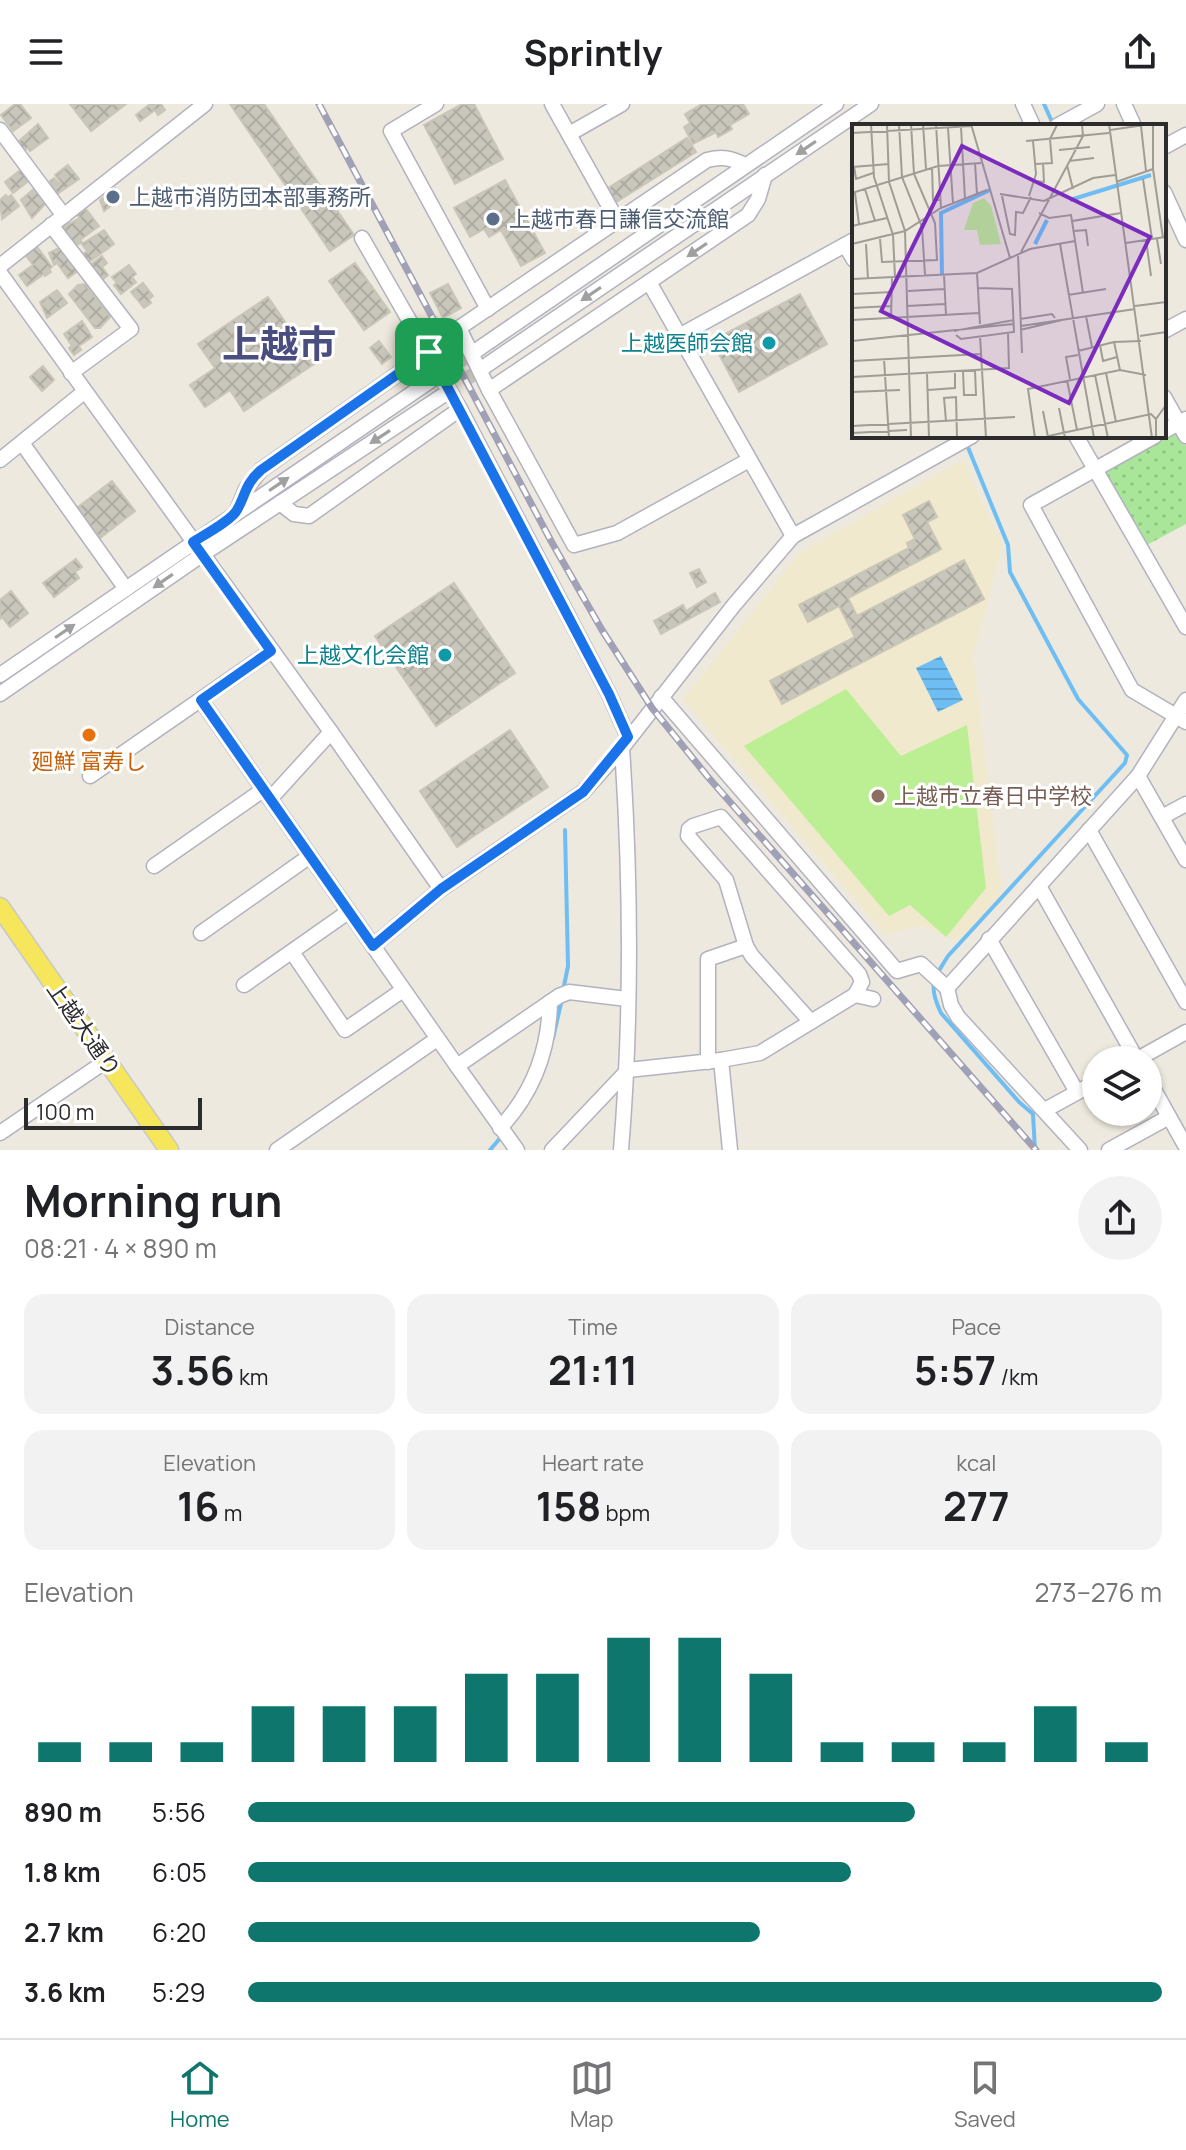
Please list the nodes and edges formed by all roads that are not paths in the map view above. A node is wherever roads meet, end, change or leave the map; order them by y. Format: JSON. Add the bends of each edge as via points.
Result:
{"nodes":[{"id":1,"x":205,"y":104,"type":"edge"},
{"id":2,"x":436,"y":104,"type":"edge"},
{"id":3,"x":552,"y":104,"type":"edge"},
{"id":4,"x":622,"y":104,"type":"edge"},
{"id":5,"x":836,"y":104,"type":"edge"},
{"id":6,"x":871,"y":104,"type":"edge"},
{"id":7,"x":1023,"y":104,"type":"edge"},
{"id":8,"x":1097,"y":104,"type":"edge"},
{"id":9,"x":1124,"y":104,"type":"edge"},
{"id":10,"x":1032,"y":124,"type":"edge"},
{"id":11,"x":1061,"y":124,"type":"edge"},
{"id":12,"x":1133,"y":124,"type":"edge"},
{"id":13,"x":0,"y":130,"type":"edge"},
{"id":14,"x":569,"y":134,"type":"junction"},
{"id":15,"x":1186,"y":135,"type":"edge"},
{"id":16,"x":1166,"y":146,"type":"edge"},
{"id":17,"x":5,"y":148,"type":"edge"},
{"id":18,"x":745,"y":165,"type":"junction"},
{"id":19,"x":765,"y":175,"type":"junction"},
{"id":20,"x":1166,"y":196,"type":"edge"},
{"id":21,"x":64,"y":216,"type":"junction"},
{"id":22,"x":618,"y":222,"type":"junction"},
{"id":23,"x":51,"y":225,"type":"junction"},
{"id":24,"x":1184,"y":230,"type":"edge"},
{"id":25,"x":362,"y":238,"type":"dead end"},
{"id":26,"x":850,"y":243,"type":"edge"},
{"id":27,"x":0,"y":266,"type":"edge"},
{"id":28,"x":0,"y":273,"type":"edge"},
{"id":29,"x":649,"y":282,"type":"junction"},
{"id":30,"x":488,"y":309,"type":"junction"},
{"id":31,"x":1186,"y":319,"type":"edge"},
{"id":32,"x":1166,"y":330,"type":"edge"},
{"id":33,"x":679,"y":336,"type":"junction"},
{"id":34,"x":477,"y":350,"type":"tunnel mouth"},
{"id":35,"x":429,"y":352,"type":"junction"},
{"id":36,"x":484,"y":367,"type":"tunnel mouth"},
{"id":37,"x":71,"y":373,"type":"junction"},
{"id":38,"x":436,"y":377,"type":"tunnel mouth"},
{"id":39,"x":489,"y":390,"type":"junction"},
{"id":40,"x":84,"y":392,"type":"junction"},
{"id":41,"x":445,"y":394,"type":"tunnel mouth"},
{"id":42,"x":1166,"y":400,"type":"edge"},
{"id":43,"x":460,"y":409,"type":"junction"},
{"id":44,"x":1184,"y":426,"type":"edge"},
{"id":45,"x":1077,"y":438,"type":"edge"},
{"id":46,"x":1151,"y":438,"type":"edge"},
{"id":47,"x":952,"y":441,"type":"edge"},
{"id":48,"x":22,"y":443,"type":"junction"},
{"id":49,"x":0,"y":460,"type":"edge"},
{"id":50,"x":749,"y":460,"type":"junction"},
{"id":51,"x":1095,"y":470,"type":"junction"},
{"id":52,"x":280,"y":503,"type":"junction"},
{"id":53,"x":236,"y":513,"type":"junction"},
{"id":54,"x":793,"y":536,"type":"junction"},
{"id":55,"x":198,"y":548,"type":"junction"},
{"id":56,"x":126,"y":589,"type":"junction"},
{"id":57,"x":1186,"y":627,"type":"edge"},
{"id":58,"x":271,"y":651,"type":"junction"},
{"id":59,"x":0,"y":675,"type":"edge"},
{"id":60,"x":0,"y":694,"type":"edge"},
{"id":61,"x":661,"y":697,"type":"junction"},
{"id":62,"x":201,"y":700,"type":"junction"},
{"id":63,"x":1186,"y":700,"type":"edge"},
{"id":64,"x":1181,"y":719,"type":"edge"},
{"id":65,"x":331,"y":732,"type":"junction"},
{"id":66,"x":625,"y":743,"type":"junction"},
{"id":67,"x":90,"y":776,"type":"dead end"},
{"id":68,"x":1138,"y":776,"type":"junction"},
{"id":69,"x":266,"y":795,"type":"junction"},
{"id":70,"x":1186,"y":804,"type":"edge"},
{"id":71,"x":1162,"y":817,"type":"junction"},
{"id":72,"x":1089,"y":830,"type":"junction"},
{"id":73,"x":310,"y":856,"type":"junction"},
{"id":74,"x":1186,"y":860,"type":"edge"},
{"id":75,"x":154,"y":866,"type":"dead end"},
{"id":76,"x":1039,"y":886,"type":"junction"},
{"id":77,"x":441,"y":889,"type":"junction"},
{"id":78,"x":0,"y":907,"type":"edge"},
{"id":79,"x":348,"y":912,"type":"junction"},
{"id":80,"x":201,"y":933,"type":"dead end"},
{"id":81,"x":989,"y":939,"type":"junction"},
{"id":82,"x":373,"y":946,"type":"junction"},
{"id":83,"x":746,"y":946,"type":"junction"},
{"id":84,"x":292,"y":952,"type":"junction"},
{"id":85,"x":244,"y":985,"type":"dead end"},
{"id":86,"x":947,"y":988,"type":"junction"},
{"id":87,"x":403,"y":990,"type":"junction"},
{"id":88,"x":855,"y":995,"type":"junction"},
{"id":89,"x":627,"y":999,"type":"junction"},
{"id":90,"x":873,"y":999,"type":"dead end"},
{"id":91,"x":550,"y":1002,"type":"junction"},
{"id":92,"x":1186,"y":1002,"type":"edge"},
{"id":93,"x":811,"y":1022,"type":"junction"},
{"id":94,"x":1186,"y":1032,"type":"edge"},
{"id":95,"x":437,"y":1039,"type":"junction"},
{"id":96,"x":1129,"y":1046,"type":"edge"},
{"id":97,"x":1162,"y":1046,"type":"edge"},
{"id":98,"x":106,"y":1061,"type":"junction"},
{"id":99,"x":714,"y":1061,"type":"junction"},
{"id":100,"x":457,"y":1066,"type":"junction"},
{"id":101,"x":628,"y":1070,"type":"junction"},
{"id":102,"x":1082,"y":1089,"type":"edge"},
{"id":103,"x":1077,"y":1092,"type":"junction"},
{"id":104,"x":1162,"y":1104,"type":"edge"},
{"id":105,"x":1045,"y":1110,"type":"junction"},
{"id":106,"x":1169,"y":1117,"type":"junction"},
{"id":107,"x":3,"y":1125,"type":"edge"},
{"id":108,"x":500,"y":1128,"type":"junction"},
{"id":109,"x":1186,"y":1147,"type":"edge"},
{"id":110,"x":169,"y":1150,"type":"edge"},
{"id":111,"x":277,"y":1150,"type":"edge"},
{"id":112,"x":517,"y":1150,"type":"edge"},
{"id":113,"x":552,"y":1150,"type":"edge"},
{"id":114,"x":621,"y":1150,"type":"edge"},
{"id":115,"x":730,"y":1150,"type":"edge"},
{"id":116,"x":1080,"y":1150,"type":"edge"},
{"id":117,"x":1109,"y":1150,"type":"edge"}],
"edges":[{"from":1,"to":21,"type":"street"},
{"from":2,"to":30,"type":"street","via":[[391,131]]},
{"from":3,"to":14,"type":"street"},
{"from":4,"to":14,"type":"street"},
{"from":5,"to":18,"type":"street"},
{"from":6,"to":19,"type":"street","one_way":true},
{"from":7,"to":10,"type":"street"},
{"from":8,"to":11,"type":"street"},
{"from":9,"to":12,"type":"street"},
{"from":13,"to":17,"type":"street"},
{"from":14,"to":22,"type":"street"},
{"from":15,"to":16,"type":"street"},
{"from":17,"to":21,"type":"street"},
{"from":18,"to":22,"type":"street","via":[[731,158],[707,160]]},
{"from":18,"to":34,"type":"street"},
{"from":19,"to":29,"type":"street","one_way":true,"via":[[748,215]]},
{"from":19,"to":36,"type":"street","one_way":true},
{"from":20,"to":24,"type":"street"},
{"from":21,"to":23,"type":"street"},
{"from":22,"to":30,"type":"street"},
{"from":23,"to":27,"type":"street"},
{"from":23,"to":37,"type":"street","via":[[131,329]]},
{"from":25,"to":35,"type":"street"},
{"from":26,"to":33,"type":"street"},
{"from":28,"to":37,"type":"street"},
{"from":29,"to":33,"type":"street"},
{"from":29,"to":39,"type":"street"},
{"from":30,"to":39,"type":"street","via":[[459,328]]},
{"from":31,"to":32,"type":"street"},
{"from":33,"to":50,"type":"street"},
{"from":35,"to":43,"type":"street"},
{"from":35,"to":53,"type":"street","via":[[261,470]]},
{"from":37,"to":40,"type":"street"},
{"from":53,"to":38,"type":"street","one_way":true},
{"from":39,"to":50,"type":"street","via":[[574,545],[617,533]]},
{"from":40,"to":48,"type":"street"},
{"from":40,"to":55,"type":"street"},
{"from":41,"to":52,"type":"street","one_way":true},
{"from":42,"to":44,"type":"street"},
{"from":43,"to":52,"type":"street","via":[[309,516],[294,514]]},
{"from":43,"to":66,"type":"street","via":[[609,694]]},
{"from":45,"to":51,"type":"street"},
{"from":46,"to":51,"type":"street"},
{"from":47,"to":54,"type":"street"},
{"from":48,"to":49,"type":"street"},
{"from":48,"to":56,"type":"street"},
{"from":50,"to":54,"type":"street"},
{"from":51,"to":57,"type":"street"},
{"from":51,"to":64,"type":"street","via":[[1031,505],[1132,690]]},
{"from":52,"to":55,"type":"street"},
{"from":53,"to":55,"type":"street"},
{"from":54,"to":61,"type":"street"},
{"from":55,"to":56,"type":"street"},
{"from":55,"to":58,"type":"street"},
{"from":55,"to":60,"type":"street","one_way":true},
{"from":59,"to":56,"type":"street","one_way":true},
{"from":58,"to":62,"type":"street"},
{"from":58,"to":65,"type":"street"},
{"from":61,"to":66,"type":"street"},
{"from":61,"to":86,"type":"street","via":[[897,971],[921,964]]},
{"from":62,"to":67,"type":"street"},
{"from":62,"to":69,"type":"street"},
{"from":63,"to":64,"type":"street"},
{"from":64,"to":68,"type":"street"},
{"from":65,"to":69,"type":"street"},
{"from":65,"to":77,"type":"street"},
{"from":66,"to":77,"type":"street","via":[[583,792]]},
{"from":66,"to":89,"type":"street"},
{"from":68,"to":71,"type":"street"},
{"from":68,"to":72,"type":"street"},
{"from":69,"to":73,"type":"street"},
{"from":69,"to":75,"type":"street"},
{"from":70,"to":71,"type":"street"},
{"from":71,"to":74,"type":"street"},
{"from":72,"to":76,"type":"street"},
{"from":72,"to":92,"type":"street"},
{"from":73,"to":79,"type":"street"},
{"from":73,"to":80,"type":"street"},
{"from":76,"to":81,"type":"street"},
{"from":76,"to":96,"type":"street"},
{"from":77,"to":82,"type":"street"},
{"from":78,"to":98,"type":"main road","name":"上越大通り"},
{"from":79,"to":82,"type":"street"},
{"from":79,"to":84,"type":"street"},
{"from":81,"to":86,"type":"street"},
{"from":81,"to":103,"type":"street"},
{"from":82,"to":87,"type":"street"},
{"from":83,"to":88,"type":"street","via":[[726,880],[688,836],[689,829],[721,817],[859,974],[862,982]]},
{"from":83,"to":93,"type":"street"},
{"from":83,"to":99,"type":"street","via":[[708,959]]},
{"from":84,"to":85,"type":"street"},
{"from":84,"to":87,"type":"street","via":[[345,1030]]},
{"from":86,"to":105,"type":"street","via":[[958,1017]]},
{"from":87,"to":95,"type":"street"},
{"from":88,"to":90,"type":"street"},
{"from":88,"to":93,"type":"street"},
{"from":89,"to":91,"type":"street","via":[[569,992]]},
{"from":89,"to":101,"type":"street"},
{"from":91,"to":100,"type":"street"},
{"from":91,"to":108,"type":"street","via":[[539,1066]]},
{"from":93,"to":99,"type":"street","via":[[760,1053]]},
{"from":94,"to":97,"type":"street"},
{"from":95,"to":100,"type":"street"},
{"from":95,"to":111,"type":"street"},
{"from":98,"to":107,"type":"street"},
{"from":98,"to":110,"type":"main road","name":"上越大通り"},
{"from":99,"to":101,"type":"street"},
{"from":99,"to":115,"type":"street"},
{"from":100,"to":108,"type":"street"},
{"from":101,"to":113,"type":"street"},
{"from":101,"to":114,"type":"street"},
{"from":102,"to":103,"type":"street"},
{"from":103,"to":105,"type":"street"},
{"from":104,"to":106,"type":"street"},
{"from":105,"to":116,"type":"street"},
{"from":106,"to":109,"type":"street"},
{"from":106,"to":117,"type":"street"},
{"from":108,"to":112,"type":"street"}]}
